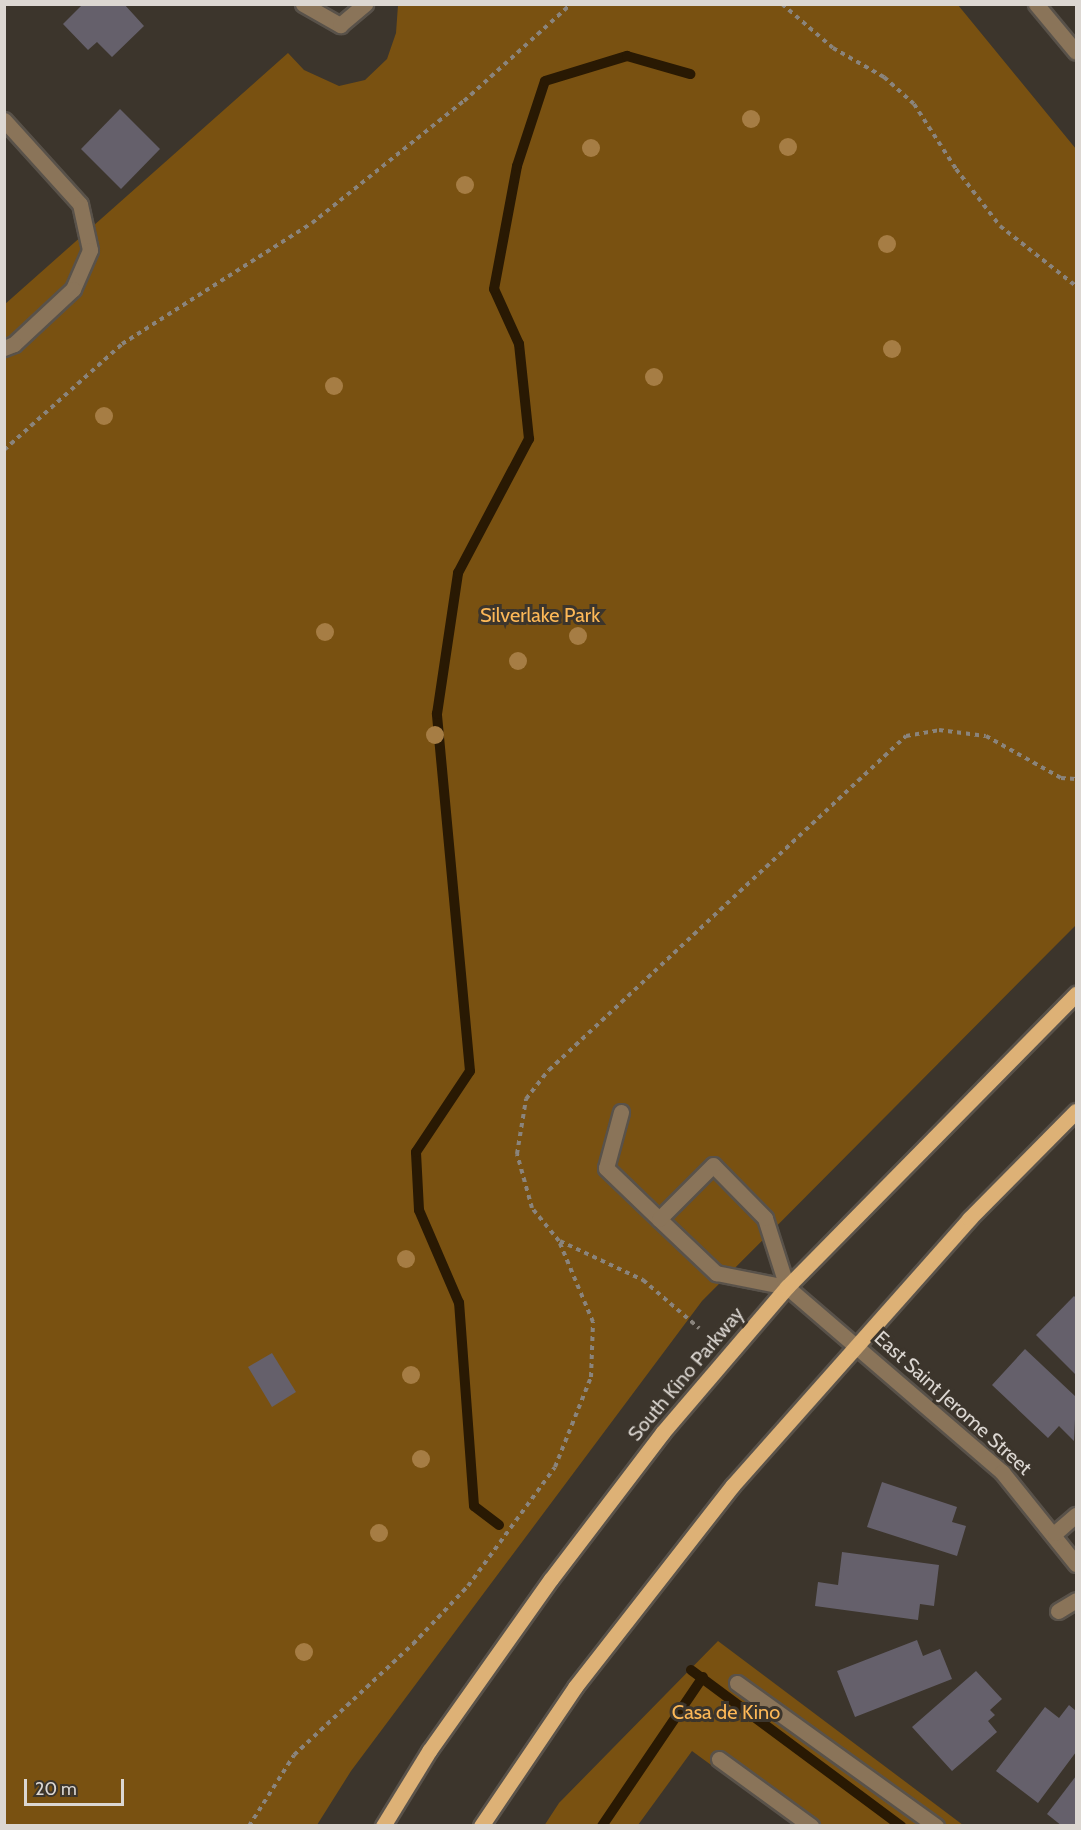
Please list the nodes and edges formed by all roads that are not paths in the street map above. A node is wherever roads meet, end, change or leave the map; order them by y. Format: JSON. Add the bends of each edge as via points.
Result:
{"nodes":[{"id":1,"x":303,"y":4,"type":"edge"},
{"id":2,"x":365,"y":4,"type":"edge"},
{"id":3,"x":1036,"y":4,"type":"edge"},
{"id":4,"x":1077,"y":52,"type":"edge"},
{"id":5,"x":4,"y":120,"type":"edge"},
{"id":6,"x":4,"y":348,"type":"edge"},
{"id":7,"x":1077,"y":994,"type":"edge"},
{"id":8,"x":621,"y":1112,"type":"dead end"},
{"id":9,"x":1077,"y":1112,"type":"edge"},
{"id":10,"x":659,"y":1219,"type":"junction"},
{"id":11,"x":787,"y":1287,"type":"junction"},
{"id":12,"x":856,"y":1344,"type":"junction"},
{"id":13,"x":1077,"y":1515,"type":"edge"},
{"id":14,"x":1055,"y":1533,"type":"junction"},
{"id":15,"x":1077,"y":1564,"type":"edge"},
{"id":16,"x":1077,"y":1600,"type":"edge"},
{"id":17,"x":1058,"y":1611,"type":"dead end"},
{"id":18,"x":737,"y":1683,"type":"dead end"},
{"id":19,"x":719,"y":1759,"type":"dead end"},
{"id":20,"x":383,"y":1826,"type":"edge"},
{"id":21,"x":481,"y":1826,"type":"edge"},
{"id":22,"x":811,"y":1826,"type":"edge"},
{"id":23,"x":936,"y":1826,"type":"edge"}],
"edges":[{"from":1,"to":2,"type":"street","via":[[340,25]]},
{"from":3,"to":4,"type":"street"},
{"from":5,"to":6,"type":"street","via":[[80,204],[90,250],[74,289],[14,344]]},
{"from":7,"to":11,"type":"main road","name":"South Kino Parkway"},
{"from":8,"to":10,"type":"street","via":[[606,1168]]},
{"from":9,"to":12,"type":"main road","via":[[969,1219]]},
{"from":10,"to":11,"type":"street","via":[[716,1273]]},
{"from":10,"to":11,"type":"street","via":[[712,1165],[765,1218]]},
{"from":11,"to":12,"type":"street","name":"East Saint Jerome Street"},
{"from":11,"to":20,"type":"main road","name":"South Kino Parkway","via":[[663,1432],[551,1579],[429,1751]]},
{"from":12,"to":14,"type":"street","name":"East Saint Jerome Street","via":[[1002,1472]]},
{"from":12,"to":21,"type":"main road","via":[[733,1485],[575,1687]]},
{"from":13,"to":14,"type":"street"},
{"from":14,"to":15,"type":"street","name":"East Saint Jerome Street"},
{"from":16,"to":17,"type":"street"},
{"from":18,"to":23,"type":"street"},
{"from":19,"to":22,"type":"street"}]}
